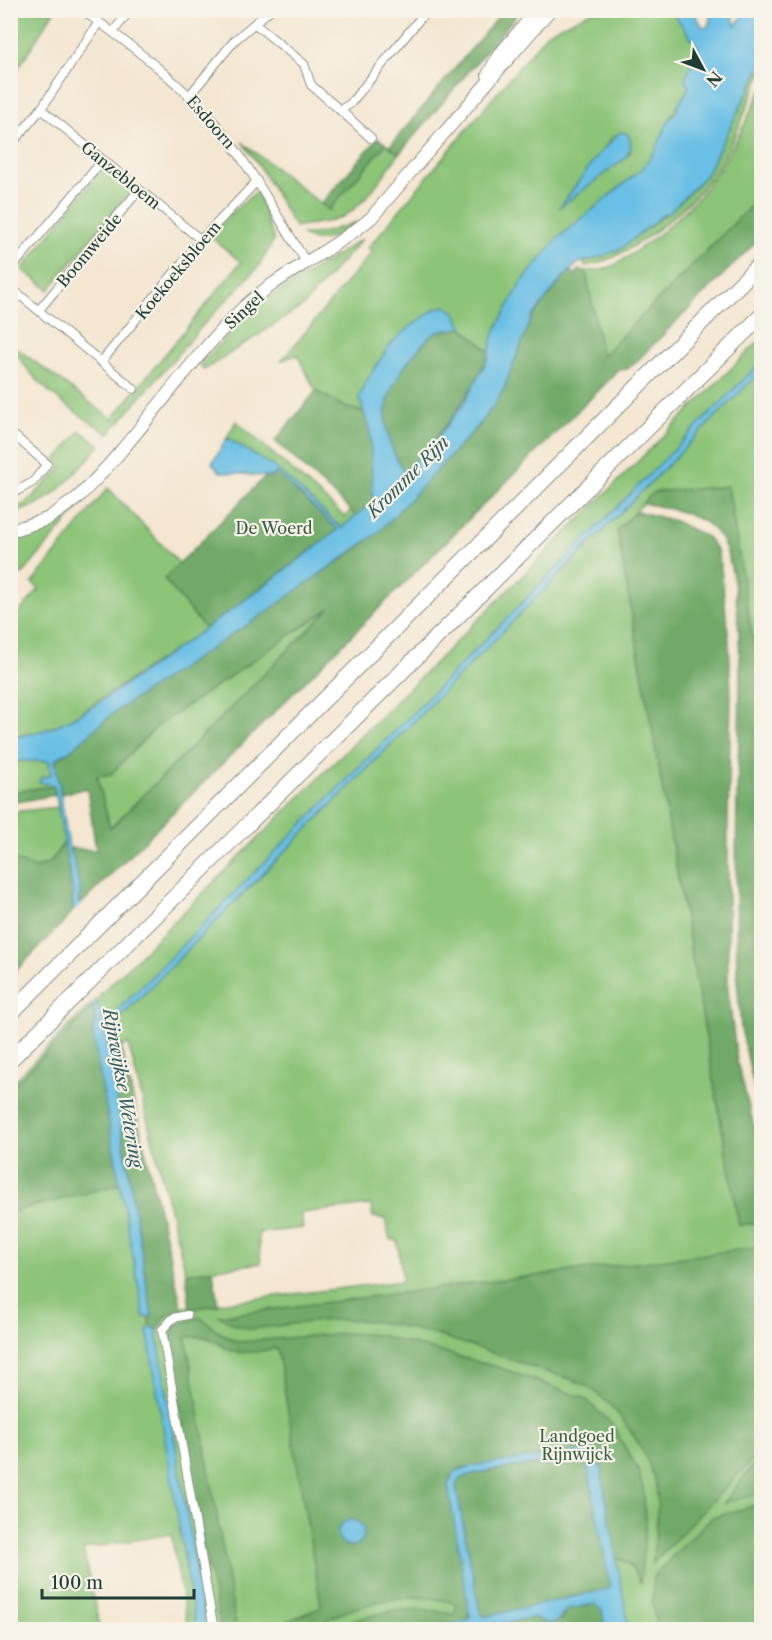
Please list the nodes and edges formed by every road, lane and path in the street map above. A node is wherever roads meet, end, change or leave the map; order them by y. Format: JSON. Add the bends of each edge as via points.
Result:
{"nodes":[{"id":1,"x":82,"y":10,"type":"edge"},
{"id":2,"x":130,"y":10,"type":"edge"},
{"id":3,"x":270,"y":10,"type":"edge"},
{"id":4,"x":427,"y":10,"type":"edge"},
{"id":5,"x":537,"y":10,"type":"edge"},
{"id":6,"x":550,"y":10,"type":"edge"},
{"id":7,"x":99,"y":22,"type":"junction"},
{"id":8,"x":255,"y":24,"type":"junction"},
{"id":9,"x":113,"y":32,"type":"junction"},
{"id":10,"x":481,"y":89,"type":"junction"},
{"id":11,"x":189,"y":96,"type":"junction"},
{"id":12,"x":41,"y":109,"type":"junction"},
{"id":13,"x":340,"y":110,"type":"junction"},
{"id":14,"x":370,"y":138,"type":"dead end"},
{"id":15,"x":10,"y":146,"type":"edge"},
{"id":16,"x":103,"y":160,"type":"junction"},
{"id":17,"x":256,"y":181,"type":"junction"},
{"id":18,"x":139,"y":190,"type":"junction"},
{"id":19,"x":201,"y":240,"type":"junction"},
{"id":20,"x":762,"y":262,"type":"edge"},
{"id":21,"x":307,"y":263,"type":"junction"},
{"id":22,"x":10,"y":270,"type":"edge"},
{"id":23,"x":10,"y":287,"type":"edge"},
{"id":24,"x":39,"y":310,"type":"junction"},
{"id":25,"x":762,"y":315,"type":"edge"},
{"id":26,"x":102,"y":361,"type":"junction"},
{"id":27,"x":134,"y":389,"type":"dead end"},
{"id":28,"x":10,"y":432,"type":"edge"},
{"id":29,"x":10,"y":495,"type":"edge"},
{"id":30,"x":10,"y":531,"type":"edge"},
{"id":31,"x":10,"y":1014,"type":"edge"},
{"id":32,"x":10,"y":1060,"type":"edge"},
{"id":33,"x":188,"y":1315,"type":"dead end"},
{"id":34,"x":214,"y":1629,"type":"edge"}],
"edges":[{"from":1,"to":7,"type":"street","name":"Esdoorn"},
{"from":2,"to":9,"type":"street"},
{"from":3,"to":8,"type":"street"},
{"from":4,"to":13,"type":"street","via":[[350,104]]},
{"from":5,"to":10,"type":"street","name":"Singel","via":[[499,55]]},
{"from":6,"to":10,"type":"street","name":"Singel"},
{"from":7,"to":9,"type":"street","name":"Esdoorn"},
{"from":7,"to":12,"type":"street"},
{"from":8,"to":11,"type":"street","via":[[235,40]]},
{"from":8,"to":13,"type":"street","via":[[304,64],[311,85]]},
{"from":9,"to":11,"type":"street","name":"Esdoorn"},
{"from":10,"to":21,"type":"street","name":"Singel","via":[[379,210],[352,234]]},
{"from":11,"to":17,"type":"street","name":"Esdoorn","via":[[214,122]]},
{"from":12,"to":15,"type":"street"},
{"from":12,"to":16,"type":"street","name":"Ganzebloem"},
{"from":13,"to":14,"type":"street"},
{"from":16,"to":18,"type":"street","name":"Ganzebloem"},
{"from":16,"to":22,"type":"street"},
{"from":17,"to":19,"type":"street","name":"Koekoeksbloem"},
{"from":17,"to":21,"type":"street","name":"Esdoorn"},
{"from":18,"to":19,"type":"street","name":"Ganzebloem"},
{"from":18,"to":24,"type":"street","name":"Boomweide"},
{"from":19,"to":26,"type":"street","name":"Koekoeksbloem"},
{"from":20,"to":31,"type":"highway"},
{"from":21,"to":30,"type":"street","name":"Singel","via":[[268,288],[234,317],[76,499],[47,519]]},
{"from":23,"to":24,"type":"street"},
{"from":24,"to":26,"type":"street"},
{"from":25,"to":32,"type":"highway"},
{"from":26,"to":27,"type":"street"},
{"from":28,"to":29,"type":"street","via":[[47,464],[33,482]]},
{"from":33,"to":34,"type":"street","via":[[173,1318],[162,1330]]}]}
